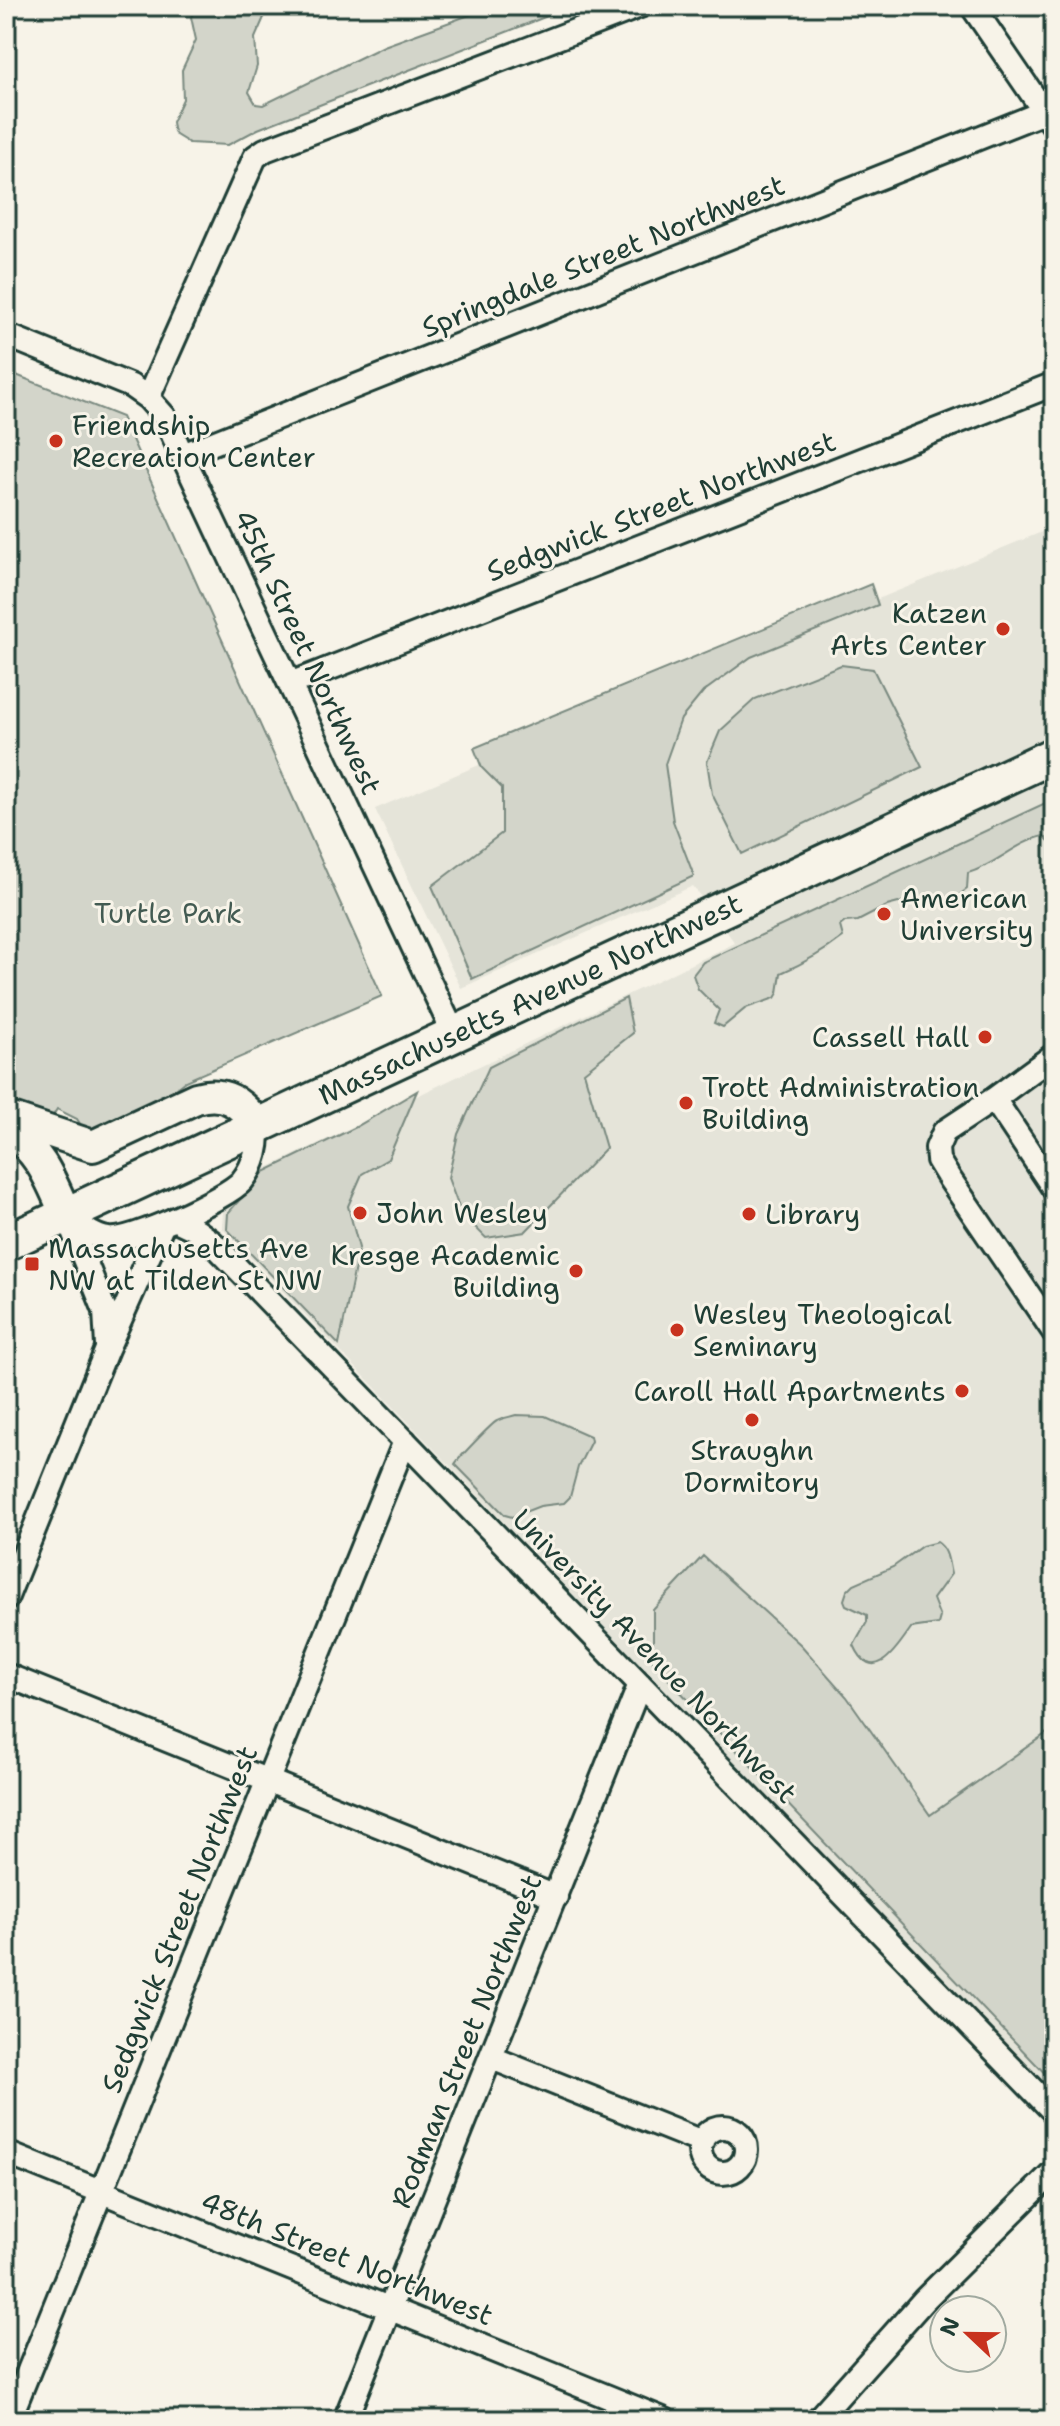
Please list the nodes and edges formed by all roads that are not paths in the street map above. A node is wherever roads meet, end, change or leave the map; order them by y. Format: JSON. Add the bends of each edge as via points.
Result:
{"nodes":[{"id":1,"x":640,"y":6,"type":"edge"},
{"id":2,"x":972,"y":6,"type":"edge"},
{"id":3,"x":1049,"y":119,"type":"edge"},
{"id":4,"x":6,"y":335,"type":"edge"},
{"id":5,"x":1054,"y":384,"type":"edge"},
{"id":6,"x":148,"y":398,"type":"junction"},
{"id":7,"x":183,"y":455,"type":"junction"},
{"id":8,"x":290,"y":684,"type":"junction"},
{"id":9,"x":1054,"y":755,"type":"edge"},
{"id":10,"x":454,"y":1034,"type":"junction"},
{"id":11,"x":1054,"y":1055,"type":"edge"},
{"id":12,"x":994,"y":1099,"type":"junction"},
{"id":13,"x":6,"y":1117,"type":"edge"},
{"id":14,"x":257,"y":1124,"type":"junction"},
{"id":15,"x":6,"y":1128,"type":"edge"},
{"id":16,"x":1054,"y":1189,"type":"edge"},
{"id":17,"x":215,"y":1199,"type":"junction"},
{"id":18,"x":66,"y":1215,"type":"junction"},
{"id":19,"x":169,"y":1221,"type":"junction"},
{"id":20,"x":212,"y":1242,"type":"junction"},
{"id":21,"x":6,"y":1243,"type":"edge"},
{"id":22,"x":1054,"y":1332,"type":"edge"},
{"id":23,"x":107,"y":1349,"type":"junction"},
{"id":24,"x":405,"y":1441,"type":"junction"},
{"id":25,"x":6,"y":1599,"type":"edge"},
{"id":26,"x":6,"y":1675,"type":"edge"},
{"id":27,"x":640,"y":1684,"type":"junction"},
{"id":28,"x":268,"y":1781,"type":"junction"},
{"id":29,"x":556,"y":1897,"type":"junction"},
{"id":30,"x":492,"y":2058,"type":"junction"},
{"id":31,"x":1054,"y":2112,"type":"edge"},
{"id":32,"x":702,"y":2142,"type":"dead end"},
{"id":33,"x":6,"y":2153,"type":"edge"},
{"id":34,"x":1054,"y":2171,"type":"edge"},
{"id":35,"x":101,"y":2192,"type":"junction"},
{"id":36,"x":391,"y":2308,"type":"junction"},
{"id":37,"x":9,"y":2420,"type":"edge"},
{"id":38,"x":345,"y":2420,"type":"edge"},
{"id":39,"x":665,"y":2420,"type":"edge"},
{"id":40,"x":817,"y":2420,"type":"edge"}],
"edges":[{"from":1,"to":6,"type":"street","via":[[255,157]]},
{"from":2,"to":3,"type":"street"},
{"from":3,"to":7,"type":"street","name":"Springdale Street Northwest"},
{"from":4,"to":6,"type":"street","name":"45th Street Northwest","via":[[126,383]]},
{"from":5,"to":8,"type":"street","name":"Sedgwick Street Northwest"},
{"from":6,"to":7,"type":"street","name":"45th Street Northwest","via":[[164,416]]},
{"from":7,"to":8,"type":"street","name":"45th Street Northwest"},
{"from":8,"to":10,"type":"street","name":"45th Street Northwest"},
{"from":9,"to":10,"type":"main road","name":"Massachusetts Avenue Northwest"},
{"from":10,"to":14,"type":"main road","name":"Massachusetts Avenue Northwest"},
{"from":11,"to":12,"type":"street"},
{"from":12,"to":16,"type":"street"},
{"from":12,"to":22,"type":"street","via":[[944,1132],[938,1160]]},
{"from":13,"to":14,"type":"street","via":[[93,1146],[215,1094],[238,1102]]},
{"from":14,"to":17,"type":"street","via":[[253,1162],[242,1181]]},
{"from":14,"to":18,"type":"main road","name":"Massachusetts Avenue Northwest"},
{"from":15,"to":18,"type":"street","via":[[43,1164]]},
{"from":17,"to":19,"type":"street"},
{"from":17,"to":20,"type":"street"},
{"from":18,"to":19,"type":"street","via":[[108,1239],[125,1239]]},
{"from":18,"to":21,"type":"main road","name":"Massachusetts Avenue Northwest"},
{"from":18,"to":23,"type":"street","via":[[105,1311]]},
{"from":19,"to":20,"type":"street","name":"University Avenue Northwest"},
{"from":19,"to":23,"type":"street"},
{"from":20,"to":24,"type":"street","name":"University Avenue Northwest"},
{"from":23,"to":25,"type":"street"},
{"from":24,"to":27,"type":"street","name":"University Avenue Northwest"},
{"from":24,"to":28,"type":"street","name":"Sedgwick Street Northwest"},
{"from":26,"to":28,"type":"street"},
{"from":27,"to":29,"type":"street","name":"Rodman Street Northwest"},
{"from":27,"to":31,"type":"street","name":"University Avenue Northwest"},
{"from":28,"to":29,"type":"street"},
{"from":28,"to":35,"type":"street","name":"Sedgwick Street Northwest"},
{"from":29,"to":30,"type":"street","name":"Rodman Street Northwest"},
{"from":30,"to":32,"type":"street"},
{"from":30,"to":36,"type":"street","name":"Rodman Street Northwest"},
{"from":33,"to":35,"type":"street","name":"48th Street Northwest"},
{"from":34,"to":40,"type":"street","via":[[924,2300]]},
{"from":35,"to":36,"type":"street","name":"48th Street Northwest"},
{"from":35,"to":37,"type":"street","name":"Sedgwick Street Northwest"},
{"from":36,"to":38,"type":"street","name":"Rodman Street Northwest"},
{"from":36,"to":39,"type":"street","name":"48th Street Northwest"}]}
